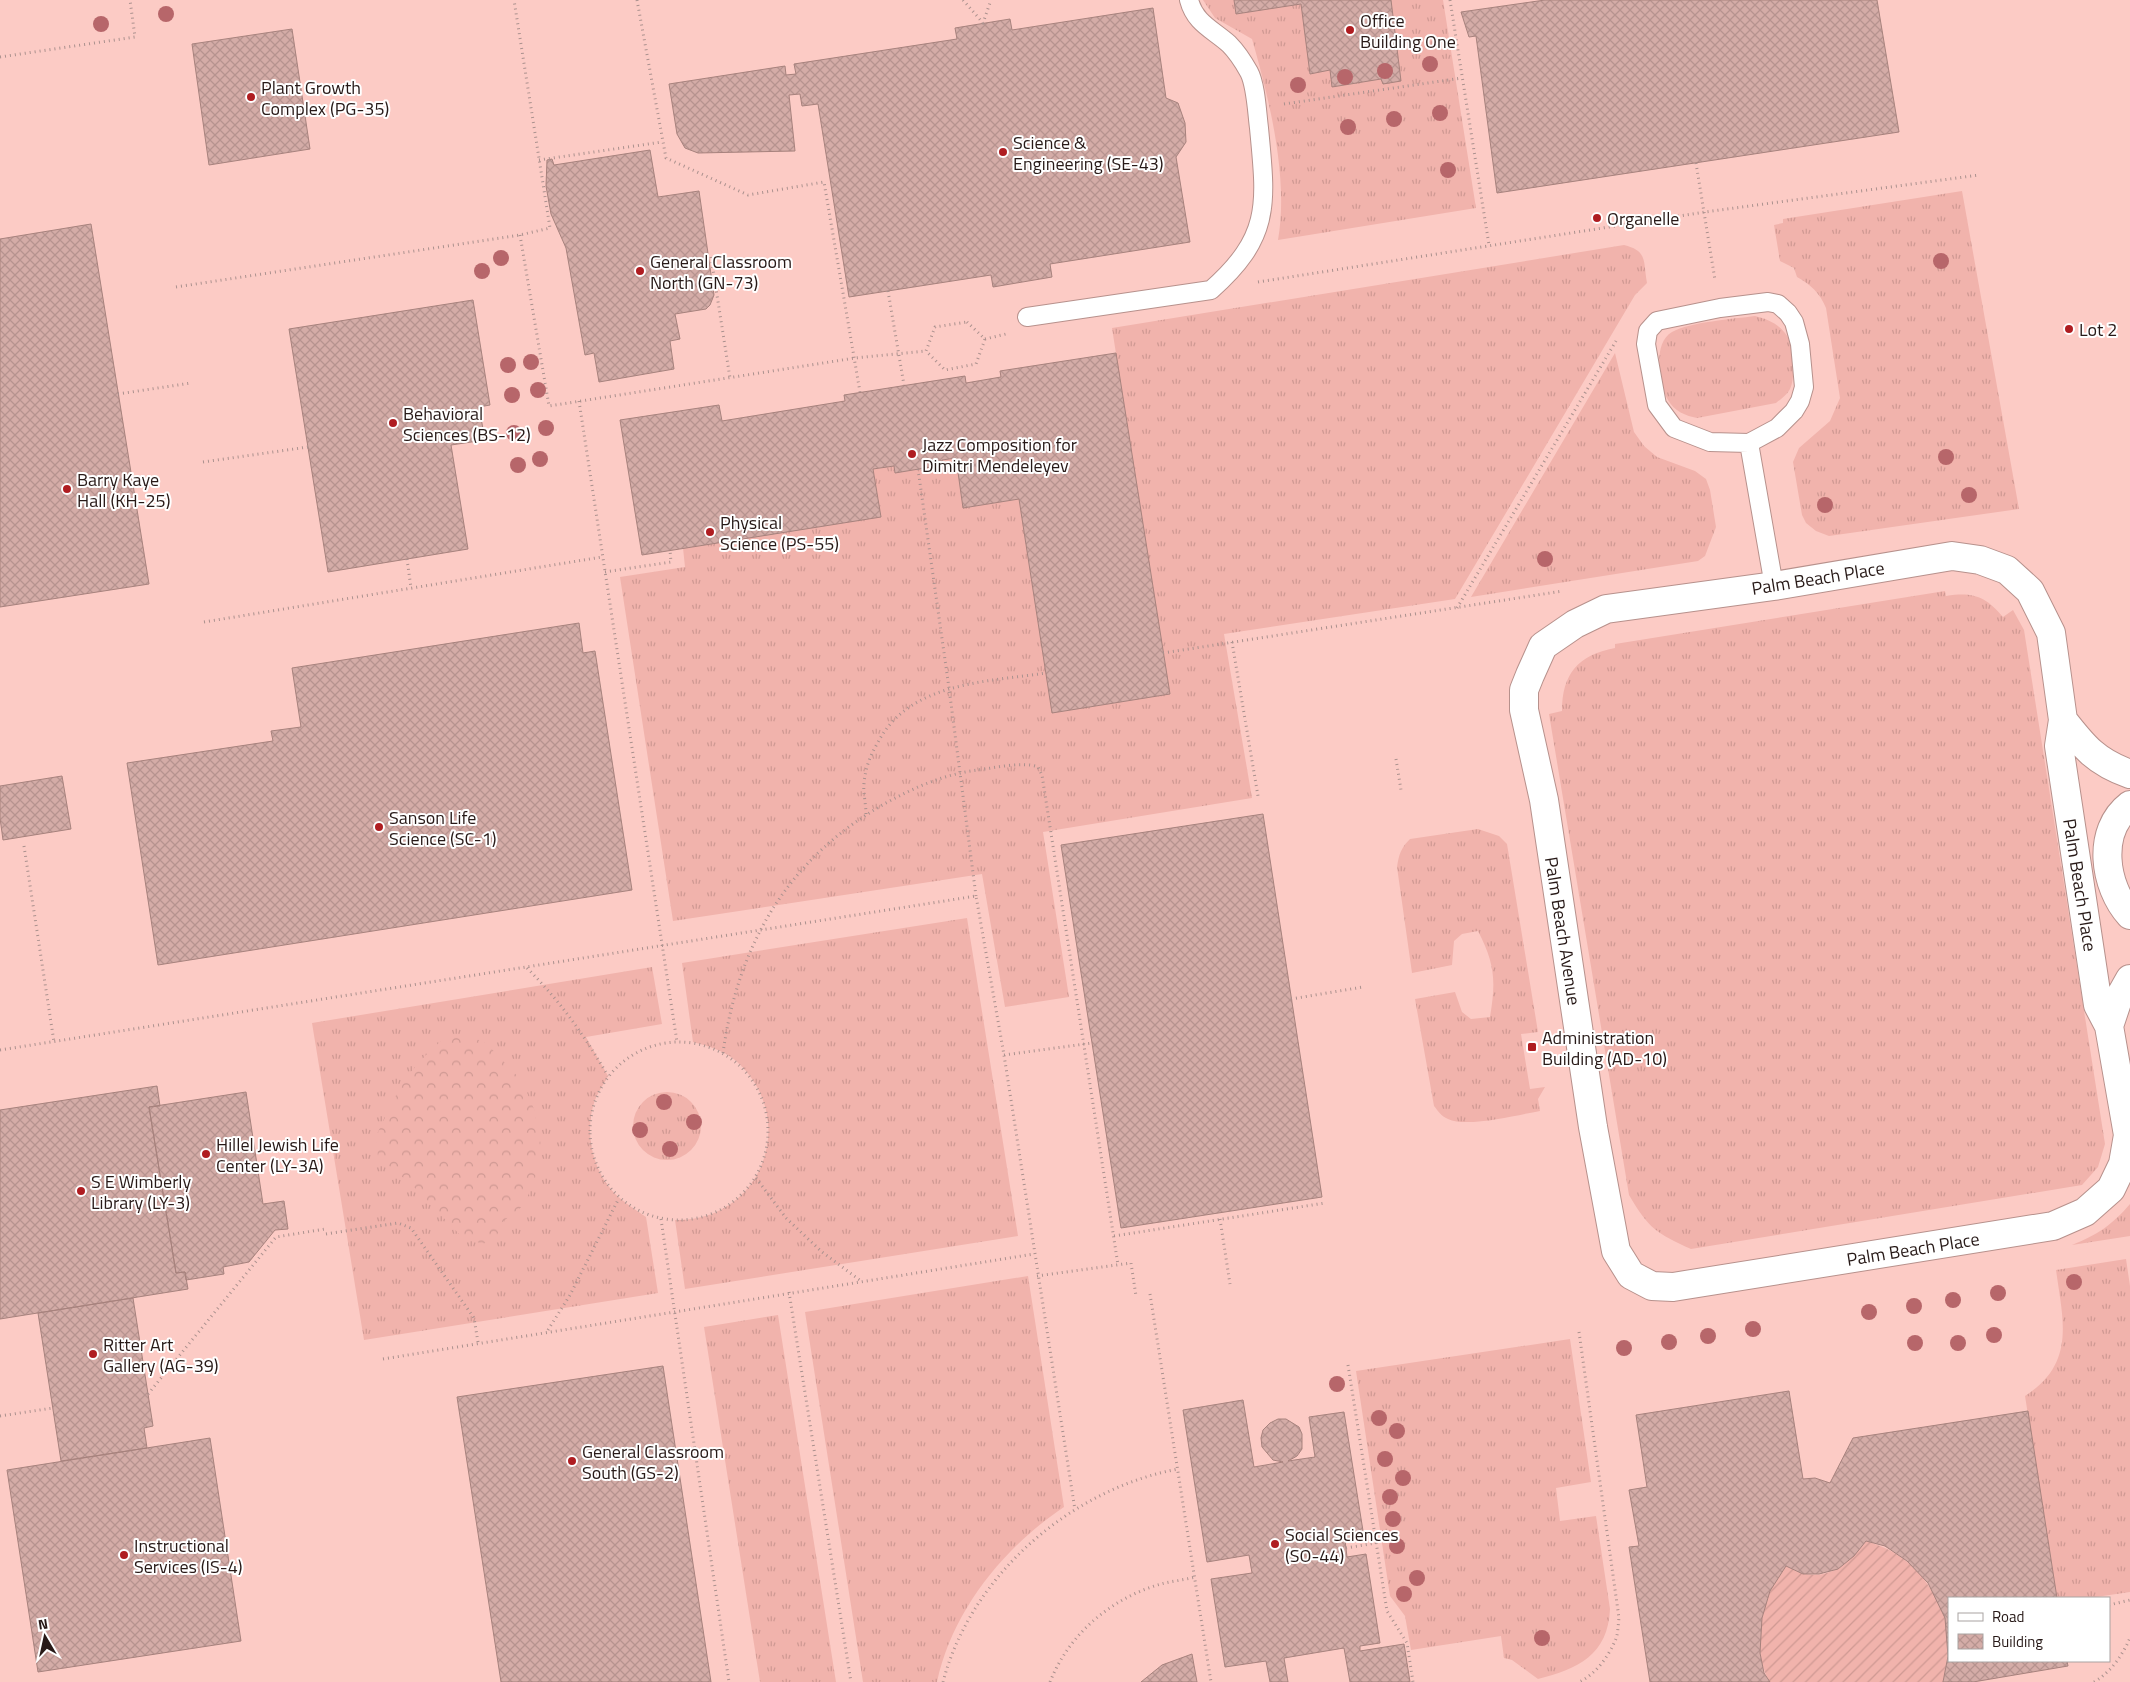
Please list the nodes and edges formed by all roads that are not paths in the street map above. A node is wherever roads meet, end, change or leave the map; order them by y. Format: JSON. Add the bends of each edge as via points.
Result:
{"nodes":[{"id":1,"x":1189,"y":0,"type":"edge"},
{"id":2,"x":1027,"y":317,"type":"dead end"},
{"id":3,"x":1749,"y":443,"type":"junction"},
{"id":4,"x":1774,"y":586,"type":"junction"},
{"id":5,"x":1543,"y":646,"type":"joint"},
{"id":6,"x":2063,"y":720,"type":"junction"},
{"id":7,"x":2130,"y":774,"type":"edge"},
{"id":8,"x":2130,"y":805,"type":"edge"},
{"id":9,"x":2130,"y":915,"type":"edge"},
{"id":10,"x":2130,"y":979,"type":"edge"},
{"id":11,"x":2109,"y":1026,"type":"junction"},
{"id":12,"x":1631,"y":1275,"type":"joint"}],
"edges":[{"from":1,"to":2,"type":"lane","via":[[1192,12],[1230,45],[1250,74],[1265,191],[1262,217],[1244,255],[1211,290]]},
{"from":3,"to":3,"type":"lane","via":[[1777,428],[1800,401],[1804,387],[1800,344],[1788,313],[1778,304],[1768,302],[1657,321],[1648,331],[1646,344],[1657,405],[1674,428],[1710,442]]},
{"from":3,"to":4,"type":"lane"},
{"from":4,"to":5,"type":"street","name":"Palm Beach Place","via":[[1606,610],[1575,624]]},
{"from":4,"to":6,"type":"street","name":"Palm Beach Place","via":[[1952,556],[1980,560],[2007,570],[2030,591],[2051,634]]},
{"from":5,"to":12,"type":"street","name":"Palm Beach Avenue","via":[[1524,690],[1524,710],[1544,800],[1611,1229],[1616,1251]]},
{"from":6,"to":7,"type":"street","via":[[2086,749],[2100,760]]},
{"from":6,"to":11,"type":"street","name":"Palm Beach Place","via":[[2060,746],[2098,1005]]},
{"from":8,"to":9,"type":"street","via":[[2118,818],[2108,846],[2108,870],[2115,892]]},
{"from":10,"to":11,"type":"street"},
{"from":11,"to":12,"type":"street","name":"Palm Beach Place","via":[[2128,1135],[2123,1164],[2111,1189],[2085,1212],[2053,1226],[1673,1287],[1652,1286]]}]}
